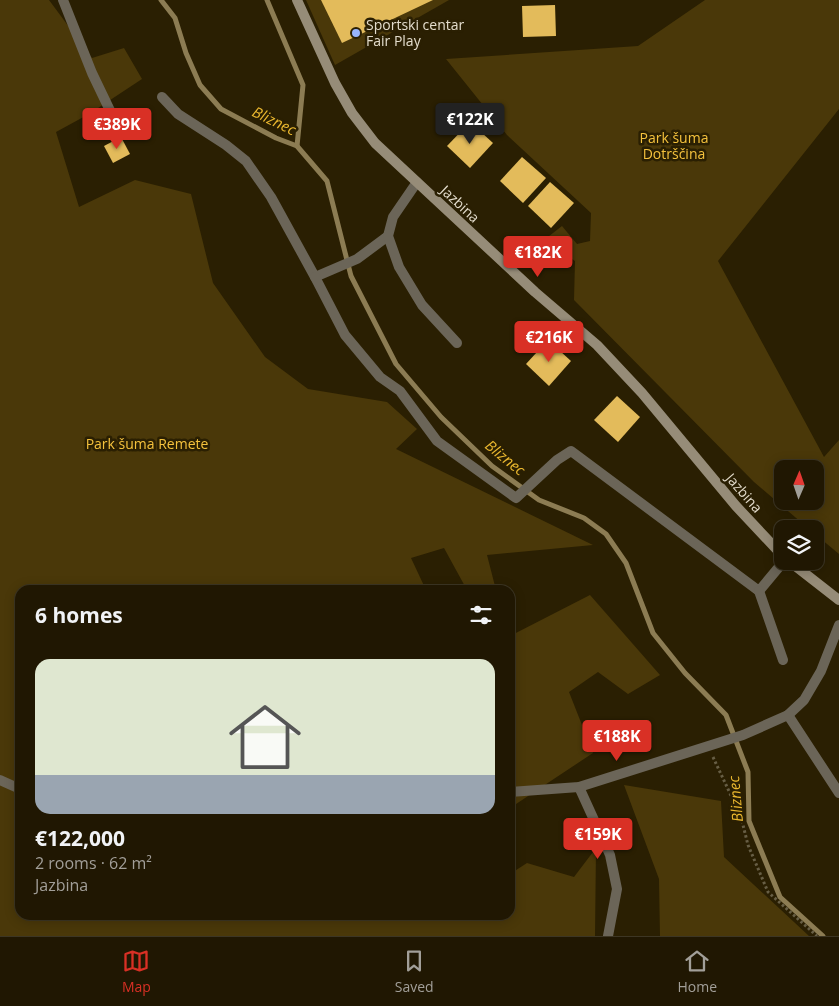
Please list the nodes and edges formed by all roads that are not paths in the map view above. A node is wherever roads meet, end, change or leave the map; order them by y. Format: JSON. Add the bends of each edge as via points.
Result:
{"nodes":[{"id":1,"x":63,"y":0,"type":"edge"},
{"id":2,"x":297,"y":0,"type":"edge"},
{"id":3,"x":162,"y":97,"type":"dead end"},
{"id":4,"x":116,"y":123,"type":"dead end"},
{"id":5,"x":417,"y":182,"type":"junction"},
{"id":6,"x":388,"y":236,"type":"junction"},
{"id":7,"x":314,"y":277,"type":"junction"},
{"id":8,"x":457,"y":343,"type":"dead end"},
{"id":9,"x":774,"y":546,"type":"edge"},
{"id":10,"x":776,"y":570,"type":"edge"},
{"id":11,"x":801,"y":570,"type":"edge"},
{"id":12,"x":759,"y":591,"type":"junction"},
{"id":13,"x":839,"y":600,"type":"edge"},
{"id":14,"x":839,"y":625,"type":"edge"},
{"id":15,"x":783,"y":660,"type":"dead end"},
{"id":16,"x":788,"y":715,"type":"junction"},
{"id":17,"x":0,"y":780,"type":"edge"},
{"id":18,"x":15,"y":787,"type":"edge"},
{"id":19,"x":579,"y":787,"type":"junction"},
{"id":20,"x":515,"y":792,"type":"edge"},
{"id":21,"x":839,"y":793,"type":"edge"},
{"id":22,"x":608,"y":936,"type":"edge"}],
"edges":[{"from":1,"to":4,"type":"street"},
{"from":2,"to":5,"type":"street","name":"Jazbina","via":[[352,114],[375,142]]},
{"from":3,"to":7,"type":"street","via":[[178,114],[246,161],[271,197]]},
{"from":5,"to":6,"type":"street","via":[[393,217]]},
{"from":5,"to":9,"type":"street","name":"Jazbina","via":[[597,345]]},
{"from":6,"to":7,"type":"street","via":[[357,259]]},
{"from":6,"to":8,"type":"street","via":[[399,266],[422,305]]},
{"from":7,"to":12,"type":"street","via":[[346,335],[380,377],[400,391],[437,441],[516,498],[571,451]]},
{"from":10,"to":12,"type":"street"},
{"from":11,"to":13,"type":"street"},
{"from":12,"to":15,"type":"street"},
{"from":14,"to":16,"type":"street","via":[[821,671],[804,700]]},
{"from":16,"to":19,"type":"street","via":[[743,735]]},
{"from":16,"to":21,"type":"street"},
{"from":17,"to":18,"type":"street"},
{"from":19,"to":20,"type":"street"},
{"from":19,"to":22,"type":"street","via":[[610,855],[617,890]]}]}
